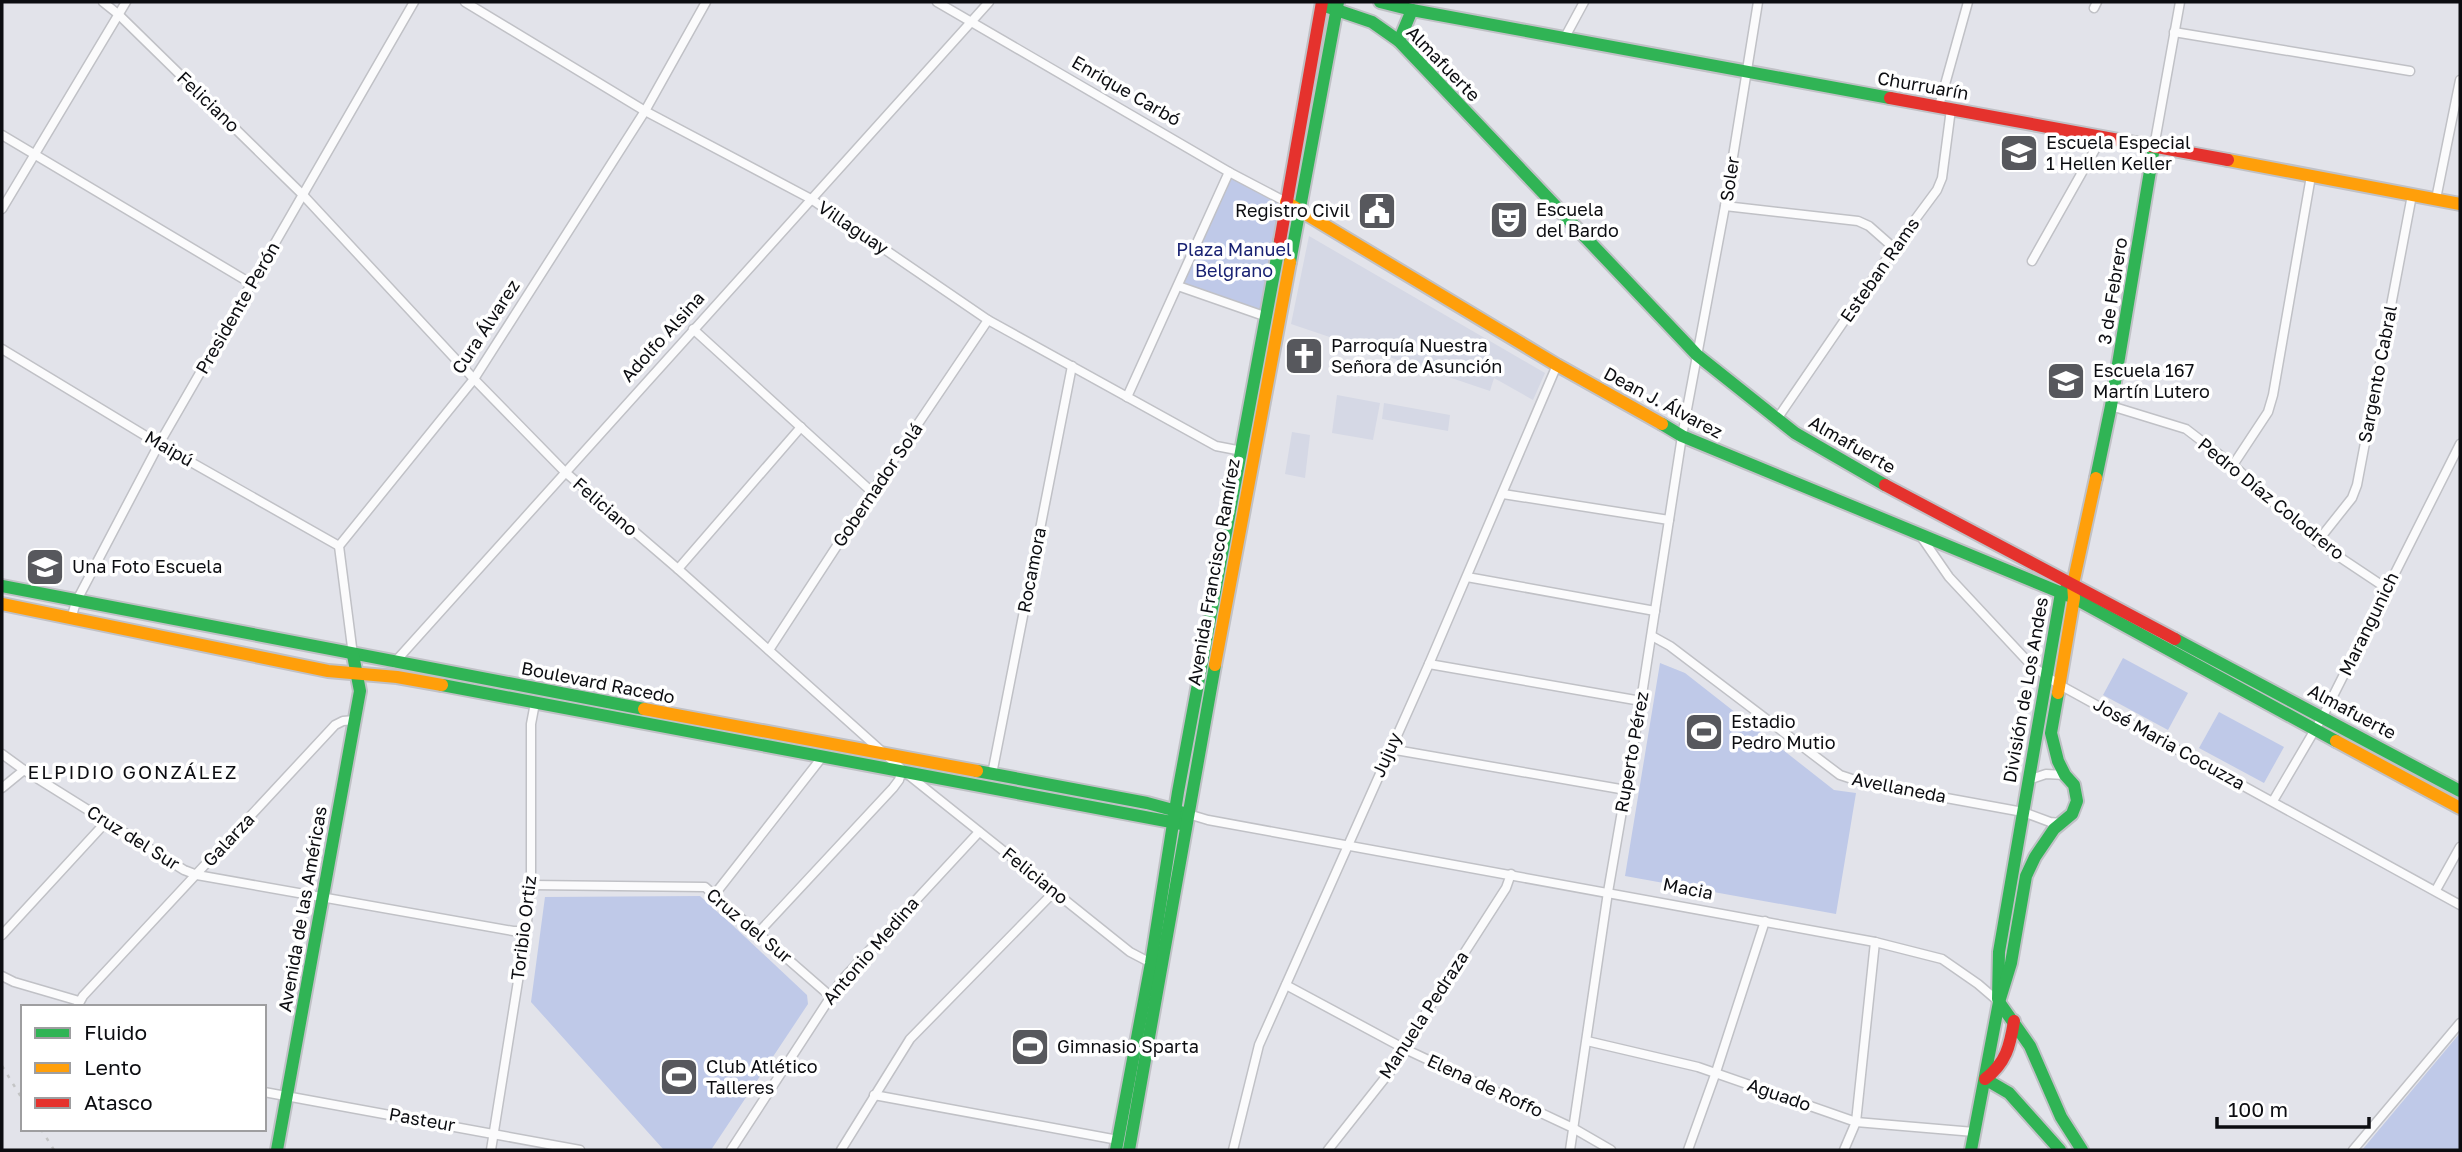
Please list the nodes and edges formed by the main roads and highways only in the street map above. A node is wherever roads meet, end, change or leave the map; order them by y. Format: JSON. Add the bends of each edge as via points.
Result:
{"nodes":[{"id":1,"x":1380,"y":2,"type":"edge"},
{"id":2,"x":1320,"y":3,"type":"edge"},
{"id":3,"x":1337,"y":6,"type":"edge"},
{"id":4,"x":1412,"y":10,"type":"junction"},
{"id":5,"x":1399,"y":41,"type":"junction"},
{"id":6,"x":2154,"y":147,"type":"junction"},
{"id":7,"x":1286,"y":202,"type":"junction"},
{"id":8,"x":2460,"y":204,"type":"edge"},
{"id":9,"x":1298,"y":209,"type":"junction"},
{"id":10,"x":2073,"y":584,"type":"junction"},
{"id":11,"x":2,"y":586,"type":"edge"},
{"id":12,"x":2061,"y":593,"type":"junction"},
{"id":13,"x":2074,"y":598,"type":"junction"},
{"id":14,"x":2,"y":604,"type":"edge"},
{"id":15,"x":353,"y":655,"type":"junction"},
{"id":16,"x":394,"y":663,"type":"junction"},
{"id":17,"x":356,"y":674,"type":"junction"},
{"id":18,"x":382,"y":676,"type":"junction"},
{"id":19,"x":360,"y":691,"type":"junction"},
{"id":20,"x":2460,"y":791,"type":"edge"},
{"id":21,"x":2460,"y":808,"type":"edge"},
{"id":22,"x":1181,"y":818,"type":"junction"},
{"id":23,"x":1999,"y":1002,"type":"junction"},
{"id":24,"x":2014,"y":1021,"type":"junction"},
{"id":25,"x":1985,"y":1079,"type":"junction"},
{"id":26,"x":1117,"y":1145,"type":"edge"},
{"id":27,"x":277,"y":1150,"type":"edge"},
{"id":28,"x":1129,"y":1150,"type":"edge"},
{"id":29,"x":1971,"y":1150,"type":"edge"},
{"id":30,"x":2060,"y":1150,"type":"edge"},
{"id":31,"x":2082,"y":1150,"type":"edge"}],
"edges":[{"from":1,"to":4,"type":"main road","name":"Churruarín"},
{"from":2,"to":3,"type":"main road","name":"Almafuerte"},
{"from":2,"to":7,"type":"main road","name":"Avenida Francisco Ramírez"},
{"from":3,"to":5,"type":"main road","name":"Almafuerte"},
{"from":3,"to":9,"type":"main road","name":"Avenida Francisco Ramírez"},
{"from":4,"to":5,"type":"main road"},
{"from":4,"to":6,"type":"main road","name":"Churruarín"},
{"from":5,"to":10,"type":"main road","name":"Almafuerte","via":[[1697,355],[1777,419],[1837,459]]},
{"from":6,"to":8,"type":"main road","name":"Churruarín"},
{"from":6,"to":10,"type":"main road","name":"3 de Febrero","via":[[2112,406]]},
{"from":7,"to":9,"type":"main road","name":"Enrique Carbó"},
{"from":7,"to":22,"type":"main road","name":"Avenida Francisco Ramírez"},
{"from":9,"to":12,"type":"main road","name":"Dean J. Álvarez","via":[[1682,436]]},
{"from":9,"to":22,"type":"main road","name":"Avenida Francisco Ramírez"},
{"from":10,"to":12,"type":"main road","name":"División de Los Andes"},
{"from":10,"to":13,"type":"main road","name":"División de Los Andes"},
{"from":10,"to":20,"type":"main road","name":"Almafuerte"},
{"from":11,"to":15,"type":"main road","name":"Boulevard Racedo"},
{"from":12,"to":13,"type":"main road","name":"Dean J. Álvarez"},
{"from":12,"to":23,"type":"main road","name":"División de Los Andes","via":[[1999,952]]},
{"from":13,"to":21,"type":"main road","name":"Almafuerte"},
{"from":13,"to":23,"type":"main road","name":"División de Los Andes","via":[[2051,733],[2077,801],[2026,876],[2011,963]]},
{"from":14,"to":17,"type":"main road","name":"Boulevard Racedo"},
{"from":15,"to":16,"type":"main road","name":"Boulevard Racedo"},
{"from":15,"to":17,"type":"main road"},
{"from":16,"to":18,"type":"main road","name":"Adolfo Alsina"},
{"from":16,"to":22,"type":"main road","name":"Boulevard Racedo","via":[[992,774]]},
{"from":17,"to":18,"type":"main road","name":"Boulevard Racedo"},
{"from":17,"to":19,"type":"main road","name":"Avenida de las Américas"},
{"from":18,"to":19,"type":"main road","name":"Adolfo Alsina"},
{"from":18,"to":22,"type":"main road","name":"Boulevard Racedo"},
{"from":19,"to":27,"type":"main road","name":"Avenida de las Américas"},
{"from":22,"to":26,"type":"main road","name":"Avenida Francisco Ramírez"},
{"from":22,"to":28,"type":"main road","name":"Avenida Francisco Ramírez"},
{"from":23,"to":24,"type":"main road","name":"Macia"},
{"from":23,"to":25,"type":"main road","name":"División de Los Andes"},
{"from":24,"to":25,"type":"main road","name":"División de Los Andes","via":[[2004,1062]]},
{"from":24,"to":31,"type":"main road","name":"Macia","via":[[2038,1062],[2059,1117]]},
{"from":25,"to":29,"type":"main road","name":"División de Los Andes"},
{"from":25,"to":30,"type":"main road","via":[[2009,1093]]}]}
